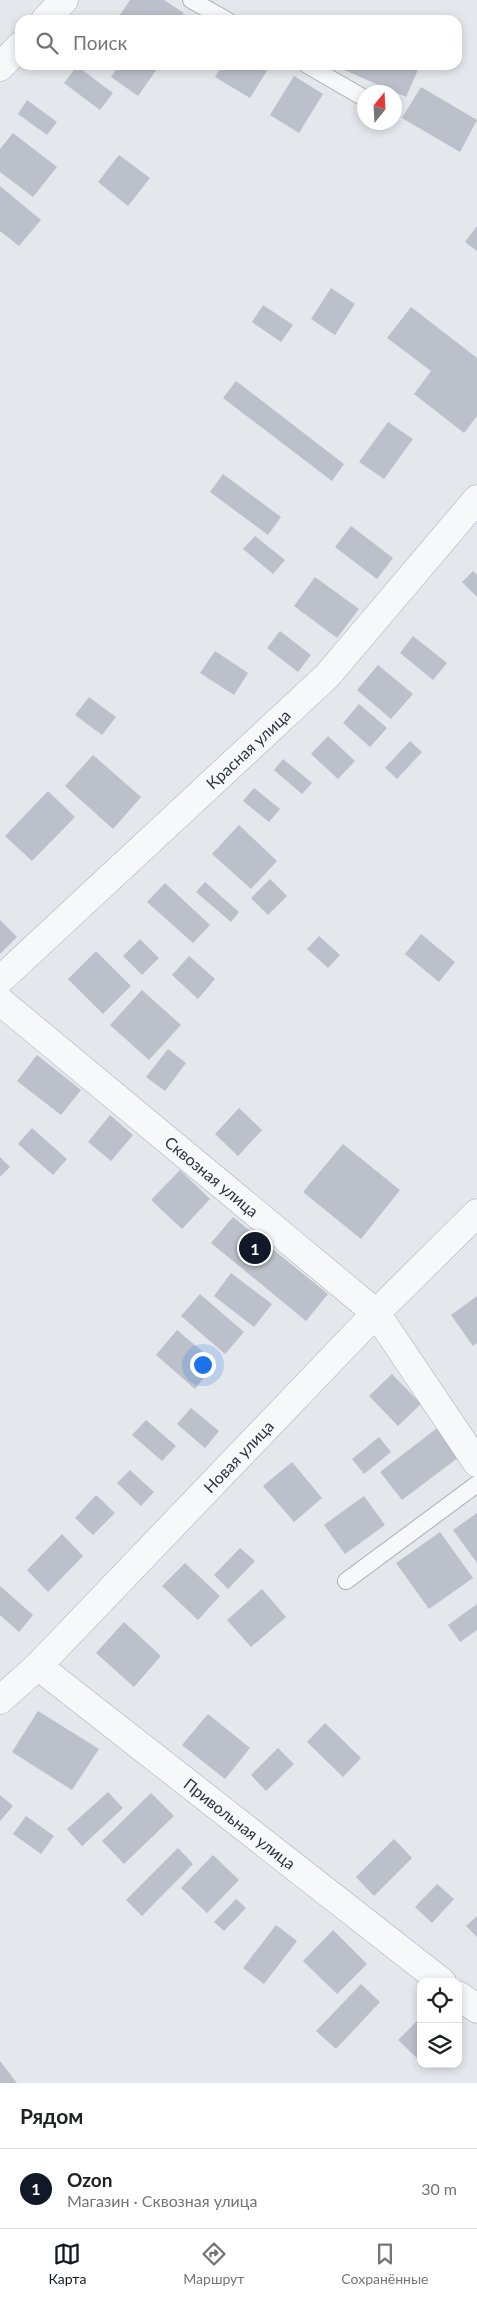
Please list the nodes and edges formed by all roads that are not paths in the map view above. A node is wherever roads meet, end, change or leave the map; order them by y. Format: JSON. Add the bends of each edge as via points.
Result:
{"nodes":[{"id":1,"x":64,"y":0,"type":"edge"},
{"id":2,"x":192,"y":0,"type":"edge"},
{"id":3,"x":50,"y":15,"type":"edge"},
{"id":4,"x":218,"y":15,"type":"edge"},
{"id":5,"x":15,"y":52,"type":"edge"},
{"id":6,"x":0,"y":68,"type":"edge"},
{"id":7,"x":315,"y":70,"type":"edge"},
{"id":8,"x":357,"y":94,"type":"edge"},
{"id":9,"x":477,"y":499,"type":"edge"},
{"id":10,"x":0,"y":980,"type":"edge"},
{"id":11,"x":0,"y":1001,"type":"edge"},
{"id":12,"x":477,"y":1213,"type":"edge"},
{"id":13,"x":376,"y":1314,"type":"junction"},
{"id":14,"x":477,"y":1463,"type":"edge"},
{"id":15,"x":477,"y":1484,"type":"edge"},
{"id":16,"x":346,"y":1581,"type":"dead end"},
{"id":17,"x":38,"y":1666,"type":"junction"},
{"id":18,"x":0,"y":1700,"type":"edge"},
{"id":19,"x":437,"y":1978,"type":"edge"},
{"id":20,"x":462,"y":1998,"type":"edge"},
{"id":21,"x":477,"y":2009,"type":"edge"}],
"edges":[{"from":1,"to":3,"type":"street"},
{"from":2,"to":4,"type":"lane"},
{"from":5,"to":6,"type":"street"},
{"from":7,"to":8,"type":"lane"},
{"from":9,"to":10,"type":"street","name":"Красная улица","via":[[327,676]]},
{"from":11,"to":13,"type":"street","name":"Сквозная улица"},
{"from":12,"to":13,"type":"street","name":"Новая улица"},
{"from":13,"to":14,"type":"street","name":"Сквозная улица"},
{"from":13,"to":17,"type":"street","name":"Новая улица"},
{"from":15,"to":16,"type":"lane"},
{"from":17,"to":18,"type":"street","name":"Новая улица"},
{"from":17,"to":19,"type":"street","name":"Привольная улица"},
{"from":20,"to":21,"type":"street"}]}
